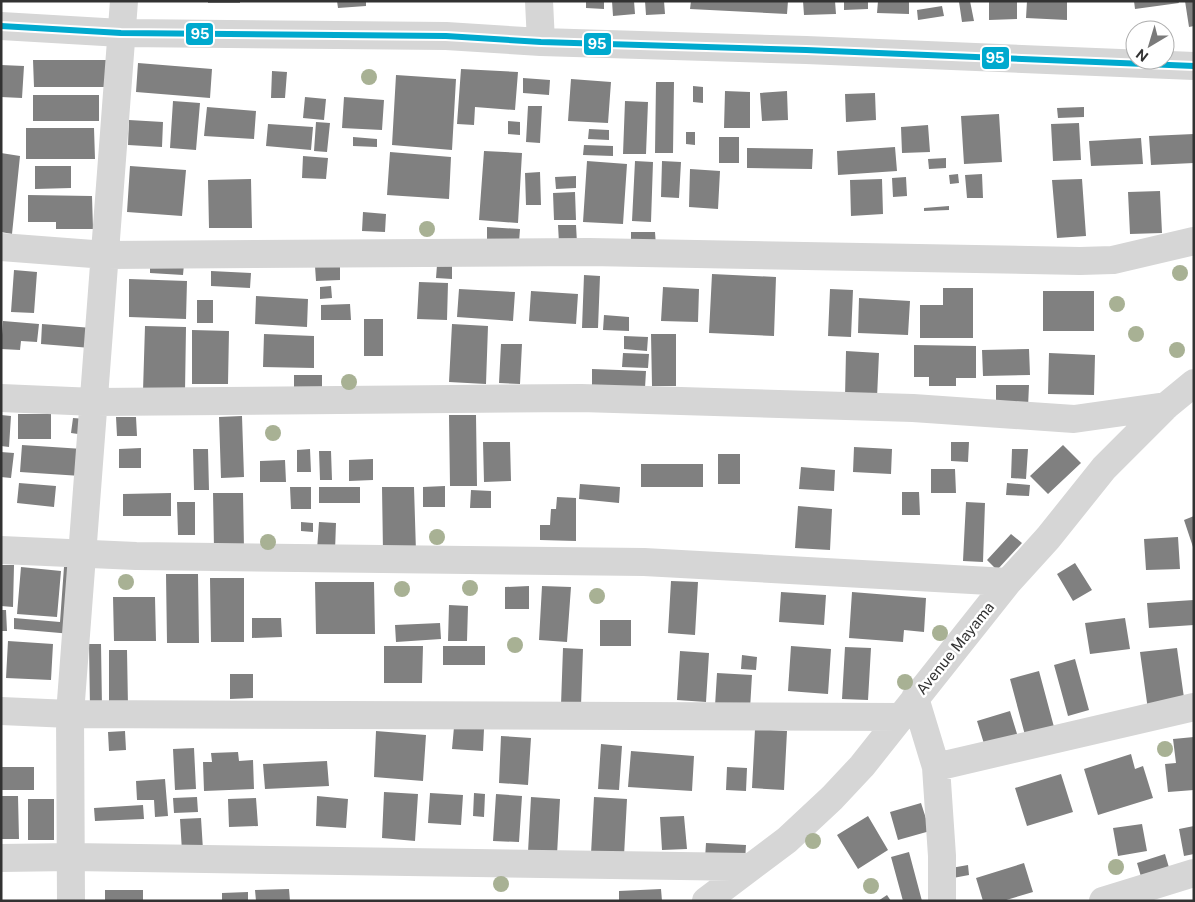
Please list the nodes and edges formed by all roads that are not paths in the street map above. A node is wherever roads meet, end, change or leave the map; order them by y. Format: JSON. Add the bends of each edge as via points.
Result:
{"nodes":[{"id":1,"x":124,"y":1,"type":"edge"},
{"id":2,"x":540,"y":1,"type":"edge"},
{"id":3,"x":1,"y":26,"type":"edge"},
{"id":4,"x":121,"y":33,"type":"junction"},
{"id":5,"x":541,"y":42,"type":"junction"},
{"id":6,"x":1194,"y":66,"type":"edge"},
{"id":7,"x":1194,"y":241,"type":"edge"},
{"id":8,"x":1,"y":247,"type":"edge"},
{"id":9,"x":106,"y":255,"type":"junction"},
{"id":10,"x":1194,"y":383,"type":"edge"},
{"id":11,"x":1,"y":398,"type":"edge"},
{"id":12,"x":95,"y":402,"type":"junction"},
{"id":13,"x":1166,"y":406,"type":"junction"},
{"id":14,"x":1,"y":550,"type":"edge"},
{"id":15,"x":83,"y":554,"type":"junction"},
{"id":16,"x":1008,"y":582,"type":"junction"},
{"id":17,"x":1194,"y":707,"type":"edge"},
{"id":18,"x":909,"y":708,"type":"junction"},
{"id":19,"x":1,"y":711,"type":"edge"},
{"id":20,"x":70,"y":714,"type":"junction"},
{"id":21,"x":936,"y":767,"type":"junction"},
{"id":22,"x":71,"y":857,"type":"junction"},
{"id":23,"x":1,"y":858,"type":"edge"},
{"id":24,"x":749,"y":867,"type":"junction"},
{"id":25,"x":1194,"y":874,"type":"edge"},
{"id":26,"x":71,"y":901,"type":"edge"},
{"id":27,"x":706,"y":901,"type":"edge"},
{"id":28,"x":942,"y":901,"type":"edge"},
{"id":29,"x":1103,"y":901,"type":"edge"}],
"edges":[{"from":1,"to":4,"type":"street"},
{"from":2,"to":5,"type":"street"},
{"from":3,"to":4,"type":"street"},
{"from":4,"to":5,"type":"street","via":[[446,36]]},
{"from":4,"to":9,"type":"street"},
{"from":5,"to":6,"type":"street"},
{"from":7,"to":9,"type":"street","via":[[1113,260],[1080,261],[589,252]]},
{"from":8,"to":9,"type":"street"},
{"from":9,"to":12,"type":"street"},
{"from":10,"to":13,"type":"street","name":"Avenue Mayama"},
{"from":11,"to":12,"type":"street"},
{"from":12,"to":13,"type":"street","via":[[581,398],[913,408],[1074,419]]},
{"from":12,"to":15,"type":"street"},
{"from":13,"to":16,"type":"street","name":"Avenue Mayama","via":[[1104,468]]},
{"from":14,"to":15,"type":"street"},
{"from":15,"to":16,"type":"street","via":[[644,562]]},
{"from":15,"to":20,"type":"street"},
{"from":16,"to":18,"type":"street","name":"Avenue Mayama"},
{"from":17,"to":21,"type":"street"},
{"from":18,"to":20,"type":"street"},
{"from":18,"to":21,"type":"street"},
{"from":18,"to":24,"type":"street","name":"Avenue Mayama","via":[[832,798],[787,840]]},
{"from":19,"to":20,"type":"street"},
{"from":20,"to":22,"type":"street"},
{"from":21,"to":28,"type":"street"},
{"from":22,"to":23,"type":"street"},
{"from":22,"to":24,"type":"street"},
{"from":22,"to":26,"type":"street"},
{"from":24,"to":27,"type":"street","name":"Avenue Mayama"},
{"from":25,"to":29,"type":"street"}]}
